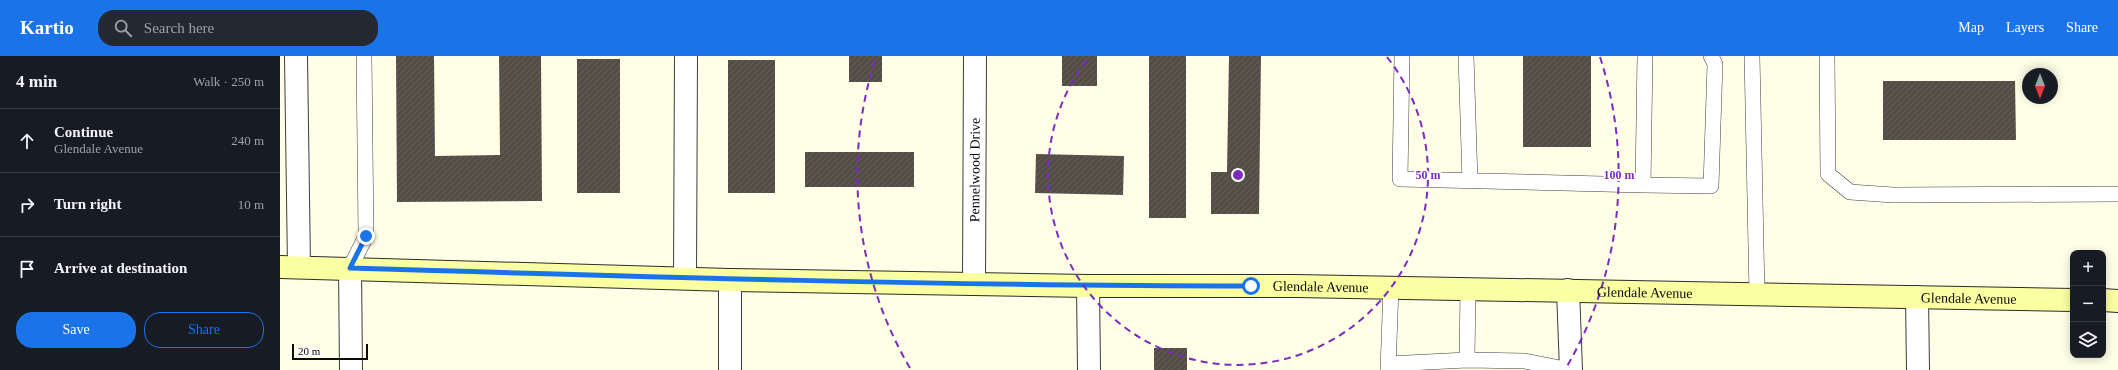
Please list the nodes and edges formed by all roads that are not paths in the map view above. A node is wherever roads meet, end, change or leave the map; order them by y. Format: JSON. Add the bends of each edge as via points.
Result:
{"nodes":[{"id":1,"x":296,"y":56,"type":"edge"},
{"id":2,"x":364,"y":56,"type":"edge"},
{"id":3,"x":686,"y":56,"type":"edge"},
{"id":4,"x":975,"y":56,"type":"edge"},
{"id":5,"x":1402,"y":56,"type":"edge"},
{"id":6,"x":1466,"y":56,"type":"edge"},
{"id":7,"x":1645,"y":56,"type":"edge"},
{"id":8,"x":1712,"y":56,"type":"edge"},
{"id":9,"x":1752,"y":56,"type":"edge"},
{"id":10,"x":1827,"y":56,"type":"edge"},
{"id":11,"x":1470,"y":181,"type":"junction"},
{"id":12,"x":1643,"y":185,"type":"junction"},
{"id":13,"x":2118,"y":194,"type":"edge"},
{"id":14,"x":289,"y":267,"type":"edge"},
{"id":15,"x":350,"y":268,"type":"junction"},
{"id":16,"x":685,"y":278,"type":"junction"},
{"id":17,"x":730,"y":280,"type":"junction"},
{"id":18,"x":974,"y":284,"type":"junction"},
{"id":19,"x":1088,"y":286,"type":"junction"},
{"id":20,"x":1391,"y":287,"type":"junction"},
{"id":21,"x":1468,"y":288,"type":"junction"},
{"id":22,"x":1568,"y":290,"type":"junction"},
{"id":23,"x":1757,"y":294,"type":"junction"},
{"id":24,"x":1917,"y":296,"type":"junction"},
{"id":25,"x":2070,"y":300,"type":"edge"},
{"id":26,"x":2106,"y":300,"type":"edge"},
{"id":27,"x":2118,"y":300,"type":"edge"},
{"id":28,"x":1467,"y":360,"type":"junction"},
{"id":29,"x":1388,"y":367,"type":"edge"},
{"id":30,"x":351,"y":370,"type":"edge"},
{"id":31,"x":730,"y":370,"type":"edge"},
{"id":32,"x":1089,"y":370,"type":"edge"},
{"id":33,"x":1570,"y":370,"type":"edge"},
{"id":34,"x":1918,"y":370,"type":"edge"}],
"edges":[{"from":1,"to":14,"type":"street"},
{"from":2,"to":15,"type":"lane","via":[[366,236]]},
{"from":3,"to":16,"type":"street"},
{"from":4,"to":18,"type":"street","name":"Pennelwood Drive"},
{"from":5,"to":11,"type":"lane","via":[[1400,179]]},
{"from":6,"to":11,"type":"lane"},
{"from":7,"to":12,"type":"lane"},
{"from":8,"to":12,"type":"lane","via":[[1714,64],[1711,186]]},
{"from":9,"to":23,"type":"lane"},
{"from":10,"to":13,"type":"lane","via":[[1828,174],[1850,192],[1893,195]]},
{"from":11,"to":12,"type":"lane"},
{"from":14,"to":15,"type":"main road","name":"Glendale Avenue"},
{"from":15,"to":16,"type":"main road","name":"Glendale Avenue"},
{"from":15,"to":30,"type":"street"},
{"from":16,"to":17,"type":"main road","name":"Glendale Avenue"},
{"from":17,"to":18,"type":"main road","name":"Glendale Avenue"},
{"from":17,"to":31,"type":"street"},
{"from":18,"to":19,"type":"main road","name":"Glendale Avenue"},
{"from":19,"to":20,"type":"main road","name":"Glendale Avenue"},
{"from":19,"to":32,"type":"street"},
{"from":20,"to":21,"type":"main road","name":"Glendale Avenue"},
{"from":20,"to":29,"type":"lane"},
{"from":21,"to":22,"type":"main road","name":"Glendale Avenue"},
{"from":21,"to":28,"type":"lane"},
{"from":22,"to":23,"type":"main road","name":"Glendale Avenue"},
{"from":22,"to":33,"type":"street"},
{"from":23,"to":24,"type":"main road","name":"Glendale Avenue"},
{"from":24,"to":25,"type":"main road","name":"Glendale Avenue"},
{"from":24,"to":34,"type":"street"},
{"from":26,"to":27,"type":"main road"},
{"from":28,"to":29,"type":"lane"},
{"from":28,"to":33,"type":"lane","via":[[1526,361]]}]}
